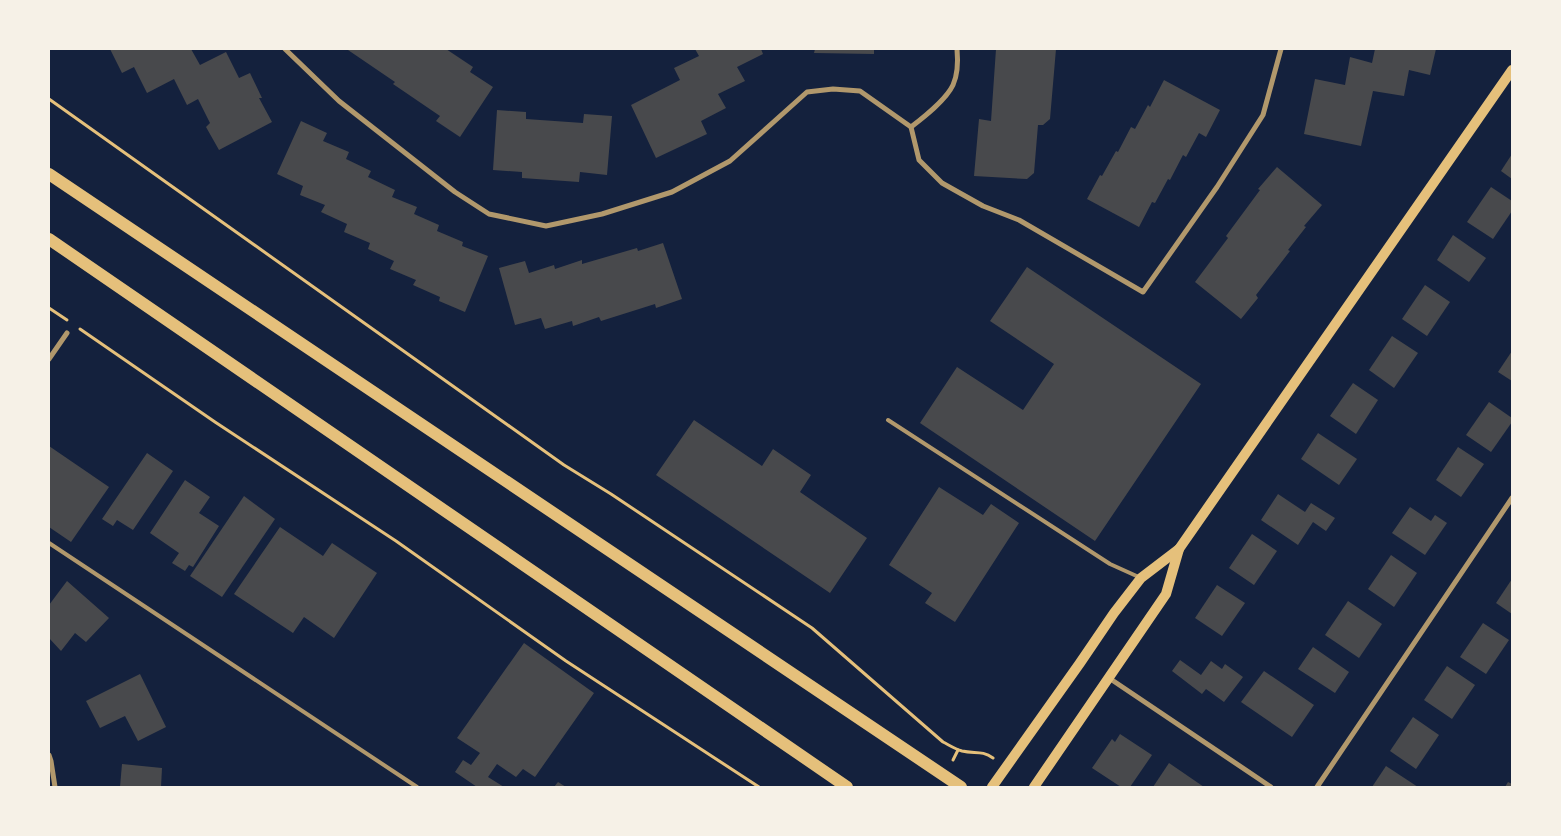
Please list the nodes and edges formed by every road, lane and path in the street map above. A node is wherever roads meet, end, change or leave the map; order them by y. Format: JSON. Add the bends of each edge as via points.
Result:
{"nodes":[{"id":1,"x":285,"y":49,"type":"edge"},
{"id":2,"x":957,"y":49,"type":"edge"},
{"id":3,"x":1282,"y":49,"type":"edge"},
{"id":4,"x":1512,"y":70,"type":"edge"},
{"id":5,"x":49,"y":99,"type":"edge"},
{"id":6,"x":911,"y":127,"type":"junction"},
{"id":7,"x":49,"y":174,"type":"edge"},
{"id":8,"x":49,"y":239,"type":"edge"},
{"id":9,"x":49,"y":308,"type":"edge"},
{"id":10,"x":67,"y":333,"type":"dead end"},
{"id":11,"x":49,"y":360,"type":"edge"},
{"id":12,"x":888,"y":420,"type":"dead end"},
{"id":13,"x":1512,"y":498,"type":"edge"},
{"id":14,"x":49,"y":543,"type":"edge"},
{"id":15,"x":1179,"y":549,"type":"junction"},
{"id":16,"x":1141,"y":578,"type":"junction"},
{"id":17,"x":1108,"y":678,"type":"junction"},
{"id":18,"x":984,"y":752,"type":"dead end"},
{"id":19,"x":49,"y":755,"type":"edge"},
{"id":20,"x":55,"y":787,"type":"edge"},
{"id":21,"x":417,"y":787,"type":"edge"},
{"id":22,"x":760,"y":787,"type":"edge"},
{"id":23,"x":847,"y":787,"type":"edge"},
{"id":24,"x":961,"y":787,"type":"edge"},
{"id":25,"x":992,"y":787,"type":"edge"},
{"id":26,"x":1034,"y":787,"type":"edge"},
{"id":27,"x":1271,"y":787,"type":"edge"},
{"id":28,"x":1317,"y":787,"type":"edge"}],
"edges":[{"from":1,"to":6,"type":"street","via":[[339,100],[455,192],[489,214],[546,226],[602,214],[672,192],[730,161],[807,92],[833,89],[860,91]]},
{"from":2,"to":6,"type":"street","via":[[953,85],[934,109]]},
{"from":3,"to":6,"type":"street","via":[[1264,115],[1143,292],[1019,220],[983,206],[942,183],[918,160]]},
{"from":4,"to":15,"type":"main road"},
{"from":5,"to":18,"type":"path","via":[[564,465],[812,628],[943,742],[958,750]]},
{"from":7,"to":24,"type":"main road"},
{"from":8,"to":23,"type":"main road"},
{"from":9,"to":22,"type":"path","via":[[396,541],[566,661]]},
{"from":10,"to":11,"type":"street"},
{"from":12,"to":16,"type":"lane","via":[[1110,564]]},
{"from":13,"to":28,"type":"street"},
{"from":14,"to":21,"type":"lane"},
{"from":15,"to":16,"type":"main road"},
{"from":15,"to":17,"type":"main road","via":[[1166,594]]},
{"from":16,"to":25,"type":"main road"},
{"from":17,"to":26,"type":"main road"},
{"from":17,"to":27,"type":"street"},
{"from":19,"to":20,"type":"street"}]}
